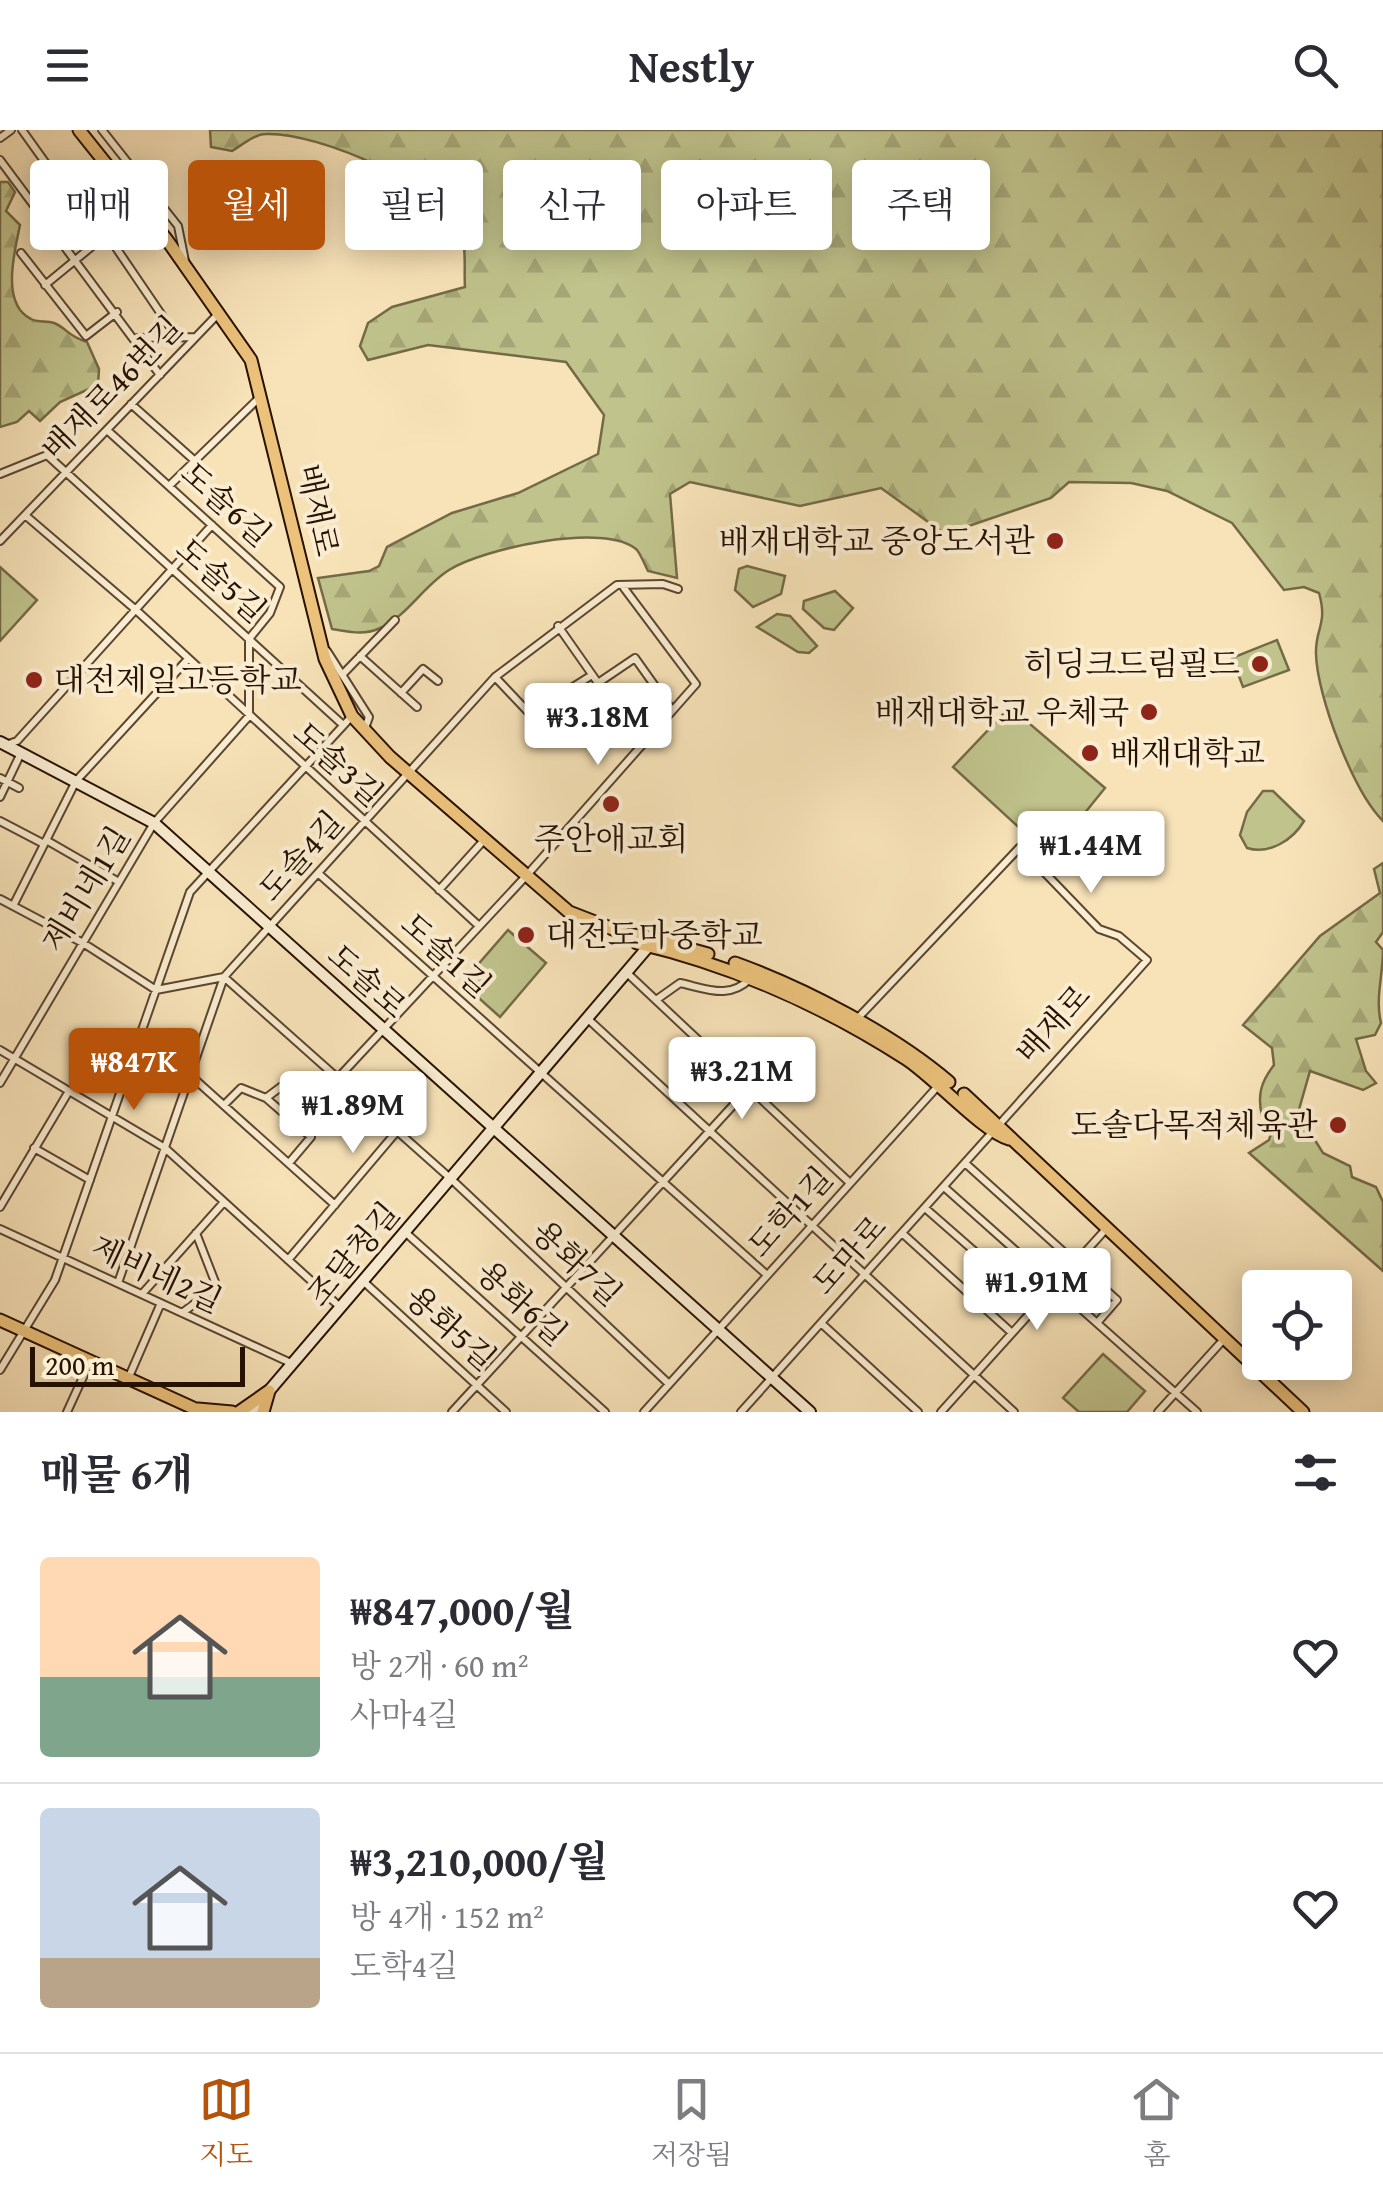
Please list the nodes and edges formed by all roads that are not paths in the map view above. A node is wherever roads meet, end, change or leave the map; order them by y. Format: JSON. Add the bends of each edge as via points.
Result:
{"nodes":[{"id":1,"x":10,"y":130,"type":"edge"},
{"id":2,"x":22,"y":130,"type":"edge"},
{"id":3,"x":80,"y":130,"type":"edge"},
{"id":4,"x":102,"y":130,"type":"edge"},
{"id":5,"x":0,"y":138,"type":"edge"},
{"id":6,"x":0,"y":160,"type":"edge"},
{"id":7,"x":43,"y":160,"type":"edge"},
{"id":8,"x":104,"y":160,"type":"edge"},
{"id":9,"x":178,"y":226,"type":"junction"},
{"id":10,"x":168,"y":240,"type":"edge"},
{"id":11,"x":168,"y":241,"type":"edge"},
{"id":12,"x":87,"y":250,"type":"edge"},
{"id":13,"x":118,"y":250,"type":"edge"},
{"id":14,"x":21,"y":253,"type":"dead end"},
{"id":15,"x":76,"y":260,"type":"junction"},
{"id":16,"x":186,"y":267,"type":"junction"},
{"id":17,"x":45,"y":285,"type":"junction"},
{"id":18,"x":117,"y":312,"type":"junction"},
{"id":19,"x":219,"y":313,"type":"junction"},
{"id":20,"x":176,"y":336,"type":"junction"},
{"id":21,"x":196,"y":337,"type":"junction"},
{"id":22,"x":137,"y":338,"type":"junction"},
{"id":23,"x":160,"y":375,"type":"junction"},
{"id":24,"x":262,"y":395,"type":"junction"},
{"id":25,"x":131,"y":404,"type":"junction"},
{"id":26,"x":107,"y":430,"type":"junction"},
{"id":27,"x":195,"y":460,"type":"junction"},
{"id":28,"x":66,"y":472,"type":"junction"},
{"id":29,"x":0,"y":474,"type":"edge"},
{"id":30,"x":169,"y":486,"type":"junction"},
{"id":31,"x":25,"y":514,"type":"junction"},
{"id":32,"x":212,"y":526,"type":"junction"},
{"id":33,"x":0,"y":541,"type":"edge"},
{"id":34,"x":172,"y":568,"type":"junction"},
{"id":35,"x":623,"y":587,"type":"junction"},
{"id":36,"x":678,"y":589,"type":"dead end"},
{"id":37,"x":136,"y":610,"type":"junction"},
{"id":38,"x":395,"y":620,"type":"dead end"},
{"id":39,"x":558,"y":626,"type":"junction"},
{"id":40,"x":248,"y":638,"type":"junction"},
{"id":41,"x":319,"y":640,"type":"junction"},
{"id":42,"x":360,"y":656,"type":"junction"},
{"id":43,"x":188,"y":659,"type":"junction"},
{"id":44,"x":343,"y":674,"type":"junction"},
{"id":45,"x":592,"y":675,"type":"junction"},
{"id":46,"x":495,"y":677,"type":"junction"},
{"id":47,"x":438,"y":681,"type":"dead end"},
{"id":48,"x":598,"y":684,"type":"junction"},
{"id":49,"x":401,"y":692,"type":"junction"},
{"id":50,"x":417,"y":707,"type":"dead end"},
{"id":51,"x":672,"y":710,"type":"junction"},
{"id":52,"x":249,"y":716,"type":"junction"},
{"id":53,"x":347,"y":720,"type":"junction"},
{"id":54,"x":364,"y":732,"type":"junction"},
{"id":55,"x":647,"y":740,"type":"junction"},
{"id":56,"x":3,"y":743,"type":"edge"},
{"id":57,"x":22,"y":753,"type":"junction"},
{"id":58,"x":303,"y":767,"type":"junction"},
{"id":59,"x":410,"y":775,"type":"junction"},
{"id":60,"x":4,"y":780,"type":"edge"},
{"id":61,"x":76,"y":781,"type":"junction"},
{"id":62,"x":19,"y":788,"type":"dead end"},
{"id":63,"x":0,"y":797,"type":"edge"},
{"id":64,"x":0,"y":821,"type":"edge"},
{"id":65,"x":154,"y":823,"type":"junction"},
{"id":66,"x":366,"y":823,"type":"junction"},
{"id":67,"x":485,"y":839,"type":"junction"},
{"id":68,"x":45,"y":842,"type":"junction"},
{"id":69,"x":208,"y":872,"type":"junction"},
{"id":70,"x":319,"y":874,"type":"junction"},
{"id":71,"x":528,"y":875,"type":"junction"},
{"id":72,"x":119,"y":882,"type":"junction"},
{"id":73,"x":440,"y":890,"type":"junction"},
{"id":74,"x":0,"y":899,"type":"edge"},
{"id":75,"x":13,"y":906,"type":"junction"},
{"id":76,"x":479,"y":926,"type":"junction"},
{"id":77,"x":270,"y":927,"type":"junction"},
{"id":78,"x":652,"y":942,"type":"junction"},
{"id":79,"x":83,"y":943,"type":"junction"},
{"id":80,"x":626,"y":972,"type":"junction"},
{"id":81,"x":432,"y":976,"type":"junction"},
{"id":82,"x":224,"y":977,"type":"junction"},
{"id":83,"x":750,"y":978,"type":"junction"},
{"id":84,"x":784,"y":989,"type":"junction"},
{"id":85,"x":156,"y":990,"type":"junction"},
{"id":86,"x":656,"y":1000,"type":"junction"},
{"id":87,"x":587,"y":1018,"type":"junction"},
{"id":88,"x":853,"y":1025,"type":"junction"},
{"id":89,"x":384,"y":1029,"type":"junction"},
{"id":90,"x":0,"y":1050,"type":"edge"},
{"id":91,"x":910,"y":1057,"type":"junction"},
{"id":92,"x":15,"y":1058,"type":"junction"},
{"id":93,"x":540,"y":1072,"type":"junction"},
{"id":94,"x":190,"y":1076,"type":"junction"},
{"id":95,"x":338,"y":1078,"type":"junction"},
{"id":96,"x":290,"y":1080,"type":"dead end"},
{"id":97,"x":0,"y":1084,"type":"edge"},
{"id":98,"x":940,"y":1084,"type":"junction"},
{"id":99,"x":749,"y":1088,"type":"junction"},
{"id":100,"x":69,"y":1091,"type":"junction"},
{"id":101,"x":266,"y":1098,"type":"junction"},
{"id":102,"x":225,"y":1104,"type":"junction"},
{"id":103,"x":113,"y":1117,"type":"junction"},
{"id":104,"x":494,"y":1128,"type":"junction"},
{"id":105,"x":997,"y":1128,"type":"junction"},
{"id":106,"x":398,"y":1130,"type":"junction"},
{"id":107,"x":709,"y":1132,"type":"junction"},
{"id":108,"x":34,"y":1148,"type":"junction"},
{"id":109,"x":165,"y":1148,"type":"junction"},
{"id":110,"x":289,"y":1162,"type":"junction"},
{"id":111,"x":965,"y":1164,"type":"junction"},
{"id":112,"x":450,"y":1178,"type":"junction"},
{"id":113,"x":90,"y":1180,"type":"junction"},
{"id":114,"x":663,"y":1182,"type":"junction"},
{"id":115,"x":850,"y":1182,"type":"junction"},
{"id":116,"x":944,"y":1187,"type":"junction"},
{"id":117,"x":224,"y":1202,"type":"junction"},
{"id":118,"x":335,"y":1205,"type":"junction"},
{"id":119,"x":0,"y":1207,"type":"edge"},
{"id":120,"x":925,"y":1208,"type":"junction"},
{"id":121,"x":810,"y":1227,"type":"junction"},
{"id":122,"x":0,"y":1229,"type":"edge"},
{"id":123,"x":1106,"y":1230,"type":"junction"},
{"id":124,"x":196,"y":1232,"type":"junction"},
{"id":125,"x":405,"y":1232,"type":"junction"},
{"id":126,"x":902,"y":1233,"type":"junction"},
{"id":127,"x":614,"y":1236,"type":"junction"},
{"id":128,"x":63,"y":1258,"type":"junction"},
{"id":129,"x":288,"y":1260,"type":"junction"},
{"id":130,"x":1076,"y":1263,"type":"junction"},
{"id":131,"x":767,"y":1275,"type":"junction"},
{"id":132,"x":864,"y":1276,"type":"junction"},
{"id":133,"x":363,"y":1281,"type":"junction"},
{"id":134,"x":118,"y":1283,"type":"junction"},
{"id":135,"x":1055,"y":1286,"type":"junction"},
{"id":136,"x":566,"y":1287,"type":"junction"},
{"id":137,"x":142,"y":1294,"type":"junction"},
{"id":138,"x":161,"y":1303,"type":"junction"},
{"id":139,"x":1037,"y":1306,"type":"junction"},
{"id":140,"x":340,"y":1308,"type":"junction"},
{"id":141,"x":182,"y":1313,"type":"junction"},
{"id":142,"x":0,"y":1320,"type":"edge"},
{"id":143,"x":822,"y":1323,"type":"junction"},
{"id":144,"x":1097,"y":1323,"type":"junction"},
{"id":145,"x":718,"y":1329,"type":"junction"},
{"id":146,"x":25,"y":1332,"type":"junction"},
{"id":147,"x":1013,"y":1333,"type":"junction"},
{"id":148,"x":521,"y":1336,"type":"junction"},
{"id":149,"x":1224,"y":1339,"type":"junction"},
{"id":150,"x":90,"y":1364,"type":"junction"},
{"id":151,"x":293,"y":1364,"type":"junction"},
{"id":152,"x":0,"y":1370,"type":"edge"},
{"id":153,"x":974,"y":1376,"type":"junction"},
{"id":154,"x":772,"y":1378,"type":"junction"},
{"id":155,"x":128,"y":1380,"type":"junction"},
{"id":156,"x":669,"y":1384,"type":"junction"},
{"id":157,"x":477,"y":1385,"type":"junction"},
{"id":158,"x":269,"y":1392,"type":"junction"},
{"id":159,"x":1175,"y":1393,"type":"junction"},
{"id":160,"x":200,"y":1411,"type":"edge"},
{"id":161,"x":67,"y":1412,"type":"edge"},
{"id":162,"x":235,"y":1412,"type":"edge"},
{"id":163,"x":252,"y":1412,"type":"edge"},
{"id":164,"x":264,"y":1412,"type":"edge"},
{"id":165,"x":452,"y":1412,"type":"edge"},
{"id":166,"x":506,"y":1412,"type":"edge"},
{"id":167,"x":605,"y":1412,"type":"edge"},
{"id":168,"x":644,"y":1412,"type":"edge"},
{"id":169,"x":741,"y":1412,"type":"edge"},
{"id":170,"x":810,"y":1412,"type":"edge"},
{"id":171,"x":918,"y":1412,"type":"edge"},
{"id":172,"x":941,"y":1412,"type":"edge"},
{"id":173,"x":1014,"y":1412,"type":"edge"},
{"id":174,"x":1158,"y":1412,"type":"edge"},
{"id":175,"x":1197,"y":1412,"type":"edge"},
{"id":176,"x":1302,"y":1412,"type":"edge"}],
"edges":[{"from":1,"to":5,"type":"street"},
{"from":2,"to":7,"type":"street"},
{"from":3,"to":8,"type":"main road","name":"배재로"},
{"from":4,"to":9,"type":"street"},
{"from":6,"to":15,"type":"street"},
{"from":9,"to":10,"type":"street","via":[[175,239]]},
{"from":9,"to":16,"type":"street"},
{"from":11,"to":16,"type":"main road","name":"배재로"},
{"from":12,"to":15,"type":"street"},
{"from":13,"to":20,"type":"street"},
{"from":14,"to":17,"type":"street"},
{"from":15,"to":17,"type":"street"},
{"from":15,"to":18,"type":"street"},
{"from":16,"to":19,"type":"main road","name":"배재로"},
{"from":17,"to":18,"type":"street","via":[[86,336]]},
{"from":18,"to":22,"type":"street"},
{"from":19,"to":21,"type":"street","name":"배재로46번길"},
{"from":19,"to":24,"type":"main road","name":"배재로","via":[[251,360]]},
{"from":20,"to":21,"type":"street"},
{"from":20,"to":22,"type":"street"},
{"from":21,"to":23,"type":"street","name":"배재로46번길"},
{"from":22,"to":23,"type":"street"},
{"from":23,"to":25,"type":"street","name":"배재로46번길"},
{"from":24,"to":27,"type":"street"},
{"from":24,"to":41,"type":"main road","name":"배재로"},
{"from":25,"to":26,"type":"street","name":"배재로46번길"},
{"from":25,"to":27,"type":"street"},
{"from":26,"to":28,"type":"street","name":"배재로46번길"},
{"from":26,"to":30,"type":"street","name":"도솔6길"},
{"from":27,"to":30,"type":"street"},
{"from":28,"to":29,"type":"street","via":[[47,455]]},
{"from":28,"to":31,"type":"street","name":"배재로46번길"},
{"from":28,"to":34,"type":"street","name":"도솔5길"},
{"from":30,"to":32,"type":"street","name":"도솔6길"},
{"from":31,"to":33,"type":"street","name":"배재로46번길"},
{"from":31,"to":37,"type":"street","name":"도솔3길"},
{"from":32,"to":34,"type":"street"},
{"from":32,"to":40,"type":"street","name":"도솔6길","via":[[280,588],[270,613]]},
{"from":34,"to":37,"type":"street"},
{"from":34,"to":40,"type":"street","name":"도솔5길"},
{"from":35,"to":36,"type":"street"},
{"from":35,"to":39,"type":"street","name":"도솔4길"},
{"from":35,"to":51,"type":"street","via":[[696,684]]},
{"from":37,"to":43,"type":"street","name":"도솔3길"},
{"from":37,"to":56,"type":"street","via":[[17,741]]},
{"from":38,"to":42,"type":"street"},
{"from":39,"to":45,"type":"street"},
{"from":39,"to":46,"type":"street","name":"도솔4길"},
{"from":40,"to":52,"type":"street"},
{"from":40,"to":53,"type":"street","name":"도솔5길"},
{"from":41,"to":44,"type":"street"},
{"from":41,"to":53,"type":"main road","name":"배재로"},
{"from":42,"to":44,"type":"street"},
{"from":42,"to":49,"type":"street"},
{"from":43,"to":52,"type":"street","name":"도솔3길"},
{"from":43,"to":61,"type":"street"},
{"from":44,"to":54,"type":"street","via":[[369,717]]},
{"from":45,"to":46,"type":"street","via":[[530,714]]},
{"from":45,"to":48,"type":"street"},
{"from":46,"to":59,"type":"street","name":"도솔4길"},
{"from":47,"to":49,"type":"street","via":[[423,669]]},
{"from":48,"to":51,"type":"street","via":[[635,658]]},
{"from":48,"to":55,"type":"street"},
{"from":49,"to":50,"type":"street"},
{"from":51,"to":55,"type":"street"},
{"from":52,"to":58,"type":"street","name":"도솔3길"},
{"from":52,"to":65,"type":"street"},
{"from":53,"to":54,"type":"main road","name":"배재로"},
{"from":53,"to":58,"type":"street"},
{"from":54,"to":59,"type":"main road","name":"배재로"},
{"from":55,"to":71,"type":"street"},
{"from":56,"to":57,"type":"street","name":"도솔로"},
{"from":57,"to":60,"type":"street"},
{"from":57,"to":61,"type":"street","name":"도솔로"},
{"from":58,"to":66,"type":"street","name":"도솔3길"},
{"from":58,"to":69,"type":"street"},
{"from":59,"to":66,"type":"street","name":"도솔4길"},
{"from":59,"to":67,"type":"main road","name":"배재로"},
{"from":60,"to":62,"type":"street"},
{"from":60,"to":63,"type":"street"},
{"from":61,"to":65,"type":"street","name":"도솔로"},
{"from":61,"to":68,"type":"street"},
{"from":64,"to":68,"type":"street"},
{"from":65,"to":69,"type":"street","name":"도솔로"},
{"from":65,"to":72,"type":"street","name":"제비네1길"},
{"from":66,"to":70,"type":"street","name":"도솔4길"},
{"from":66,"to":73,"type":"street","name":"도솔3길"},
{"from":67,"to":71,"type":"main road","name":"배재로"},
{"from":67,"to":73,"type":"street"},
{"from":68,"to":72,"type":"street"},
{"from":68,"to":75,"type":"street"},
{"from":69,"to":77,"type":"street","name":"도솔로"},
{"from":69,"to":85,"type":"street","via":[[190,892]]},
{"from":70,"to":77,"type":"street","name":"도솔4길"},
{"from":70,"to":81,"type":"street","name":"도솔1길"},
{"from":71,"to":76,"type":"street"},
{"from":71,"to":78,"type":"main road","name":"배재로","via":[[568,912]]},
{"from":72,"to":79,"type":"street","name":"제비네1길"},
{"from":73,"to":76,"type":"street","name":"도솔3길"},
{"from":74,"to":75,"type":"street"},
{"from":75,"to":79,"type":"street"},
{"from":76,"to":81,"type":"street"},
{"from":77,"to":82,"type":"street","name":"도솔4길"},
{"from":77,"to":89,"type":"street","name":"도솔로"},
{"from":78,"to":80,"type":"street","name":"조달청길"},
{"from":78,"to":83,"type":"main road","name":"배재로"},
{"from":78,"to":84,"type":"main road","name":"배재로"},
{"from":79,"to":85,"type":"street"},
{"from":79,"to":92,"type":"street","name":"제비네1길"},
{"from":80,"to":86,"type":"street"},
{"from":80,"to":87,"type":"street","name":"조달청길"},
{"from":81,"to":89,"type":"street"},
{"from":81,"to":93,"type":"street","name":"도솔1길"},
{"from":82,"to":85,"type":"street"},
{"from":82,"to":94,"type":"street"},
{"from":82,"to":95,"type":"street","name":"용화7길"},
{"from":83,"to":84,"type":"main road","name":"배재로"},
{"from":83,"to":86,"type":"street","via":[[728,993],[680,984]]},
{"from":84,"to":88,"type":"main road","name":"배재로"},
{"from":85,"to":103,"type":"street"},
{"from":86,"to":99,"type":"street"},
{"from":87,"to":93,"type":"street","name":"조달청길"},
{"from":87,"to":107,"type":"street"},
{"from":88,"to":91,"type":"main road","name":"배재로"},
{"from":88,"to":105,"type":"street","name":"배재로","via":[[1020,847],[1099,929],[1148,960]]},
{"from":89,"to":95,"type":"street"},
{"from":89,"to":104,"type":"street","name":"도솔로"},
{"from":90,"to":92,"type":"street"},
{"from":91,"to":98,"type":"main road","name":"배재로"},
{"from":91,"to":105,"type":"main road","name":"배재로"},
{"from":92,"to":97,"type":"street","name":"제비네1길"},
{"from":92,"to":100,"type":"street"},
{"from":93,"to":104,"type":"street","name":"조달청길"},
{"from":93,"to":114,"type":"street","name":"도솔1길"},
{"from":94,"to":102,"type":"street"},
{"from":94,"to":109,"type":"street"},
{"from":95,"to":106,"type":"street","name":"용화7길"},
{"from":96,"to":101,"type":"street"},
{"from":98,"to":105,"type":"main road","name":"배재로"},
{"from":98,"to":115,"type":"street","name":"도학1길"},
{"from":99,"to":107,"type":"street"},
{"from":99,"to":115,"type":"street"},
{"from":100,"to":103,"type":"street"},
{"from":100,"to":108,"type":"street"},
{"from":101,"to":102,"type":"street","via":[[241,1088]]},
{"from":101,"to":110,"type":"street","via":[[311,1137]]},
{"from":102,"to":110,"type":"street"},
{"from":103,"to":109,"type":"street"},
{"from":103,"to":113,"type":"street"},
{"from":104,"to":112,"type":"street","name":"조달청길"},
{"from":104,"to":127,"type":"street","name":"도솔로"},
{"from":105,"to":111,"type":"street","name":"도마로"},
{"from":105,"to":123,"type":"main road","name":"배재로"},
{"from":106,"to":112,"type":"street","name":"용화7길"},
{"from":106,"to":118,"type":"street"},
{"from":107,"to":114,"type":"street"},
{"from":107,"to":121,"type":"street"},
{"from":108,"to":113,"type":"street"},
{"from":108,"to":119,"type":"street"},
{"from":109,"to":117,"type":"street"},
{"from":109,"to":134,"type":"street"},
{"from":110,"to":118,"type":"street"},
{"from":111,"to":116,"type":"street","name":"도마로"},
{"from":111,"to":130,"type":"street"},
{"from":112,"to":125,"type":"street","name":"조달청길"},
{"from":112,"to":136,"type":"street","name":"용화7길"},
{"from":113,"to":128,"type":"street"},
{"from":114,"to":127,"type":"street"},
{"from":114,"to":131,"type":"street","name":"도솔1길"},
{"from":115,"to":121,"type":"street","name":"도학1길"},
{"from":116,"to":120,"type":"street","name":"도마로"},
{"from":116,"to":135,"type":"street"},
{"from":117,"to":124,"type":"street"},
{"from":117,"to":129,"type":"street"},
{"from":118,"to":129,"type":"street"},
{"from":120,"to":126,"type":"street","name":"도마로"},
{"from":120,"to":139,"type":"street"},
{"from":121,"to":131,"type":"street","name":"도학1길"},
{"from":121,"to":132,"type":"street"},
{"from":122,"to":128,"type":"street","name":"제비네2길"},
{"from":123,"to":130,"type":"street"},
{"from":123,"to":149,"type":"main road","name":"배재로"},
{"from":124,"to":137,"type":"street"},
{"from":124,"to":141,"type":"street","via":[[217,1287]]},
{"from":125,"to":133,"type":"street","name":"조달청길"},
{"from":125,"to":148,"type":"street","name":"용화6길"},
{"from":126,"to":132,"type":"street","name":"도마로"},
{"from":126,"to":147,"type":"street"},
{"from":127,"to":136,"type":"street"},
{"from":127,"to":145,"type":"street","name":"도솔로"},
{"from":128,"to":134,"type":"street","name":"제비네2길"},
{"from":128,"to":146,"type":"street"},
{"from":129,"to":140,"type":"street"},
{"from":130,"to":135,"type":"street"},
{"from":130,"to":144,"type":"street","via":[[1118,1300]]},
{"from":131,"to":145,"type":"street","name":"도학1길"},
{"from":132,"to":143,"type":"street","name":"도마로"},
{"from":132,"to":153,"type":"street"},
{"from":133,"to":140,"type":"street","name":"조달청길"},
{"from":133,"to":157,"type":"street","name":"용화5길"},
{"from":134,"to":137,"type":"street","name":"제비네2길"},
{"from":135,"to":139,"type":"street"},
{"from":135,"to":144,"type":"street"},
{"from":136,"to":148,"type":"street"},
{"from":136,"to":156,"type":"street","name":"용화7길"},
{"from":137,"to":138,"type":"street","name":"제비네2길"},
{"from":138,"to":141,"type":"street","name":"제비네2길"},
{"from":138,"to":155,"type":"street"},
{"from":139,"to":147,"type":"street"},
{"from":140,"to":151,"type":"street","name":"조달청길"},
{"from":141,"to":151,"type":"street","name":"제비네2길"},
{"from":142,"to":146,"type":"main road"},
{"from":143,"to":154,"type":"street","name":"도마로"},
{"from":143,"to":171,"type":"street"},
{"from":144,"to":159,"type":"street"},
{"from":145,"to":154,"type":"street","name":"도솔로"},
{"from":145,"to":156,"type":"street","name":"도학1길"},
{"from":146,"to":150,"type":"main road"},
{"from":146,"to":152,"type":"street"},
{"from":147,"to":153,"type":"street"},
{"from":148,"to":157,"type":"street"},
{"from":148,"to":167,"type":"street","name":"용화6길"},
{"from":149,"to":159,"type":"street"},
{"from":149,"to":176,"type":"main road","name":"배재로"},
{"from":150,"to":155,"type":"main road"},
{"from":150,"to":161,"type":"street"},
{"from":151,"to":158,"type":"street","name":"조달청길"},
{"from":153,"to":172,"type":"street"},
{"from":153,"to":173,"type":"street"},
{"from":154,"to":169,"type":"street","name":"도마로"},
{"from":154,"to":170,"type":"street","name":"도솔로"},
{"from":155,"to":160,"type":"main road"},
{"from":156,"to":168,"type":"street","name":"도학1길"},
{"from":157,"to":165,"type":"street"},
{"from":157,"to":166,"type":"street","name":"용화5길"},
{"from":158,"to":162,"type":"main road"},
{"from":158,"to":163,"type":"street","name":"조달청길"},
{"from":158,"to":164,"type":"main road"},
{"from":159,"to":174,"type":"street"},
{"from":159,"to":175,"type":"street"},
{"from":160,"to":162,"type":"main road"}]}
